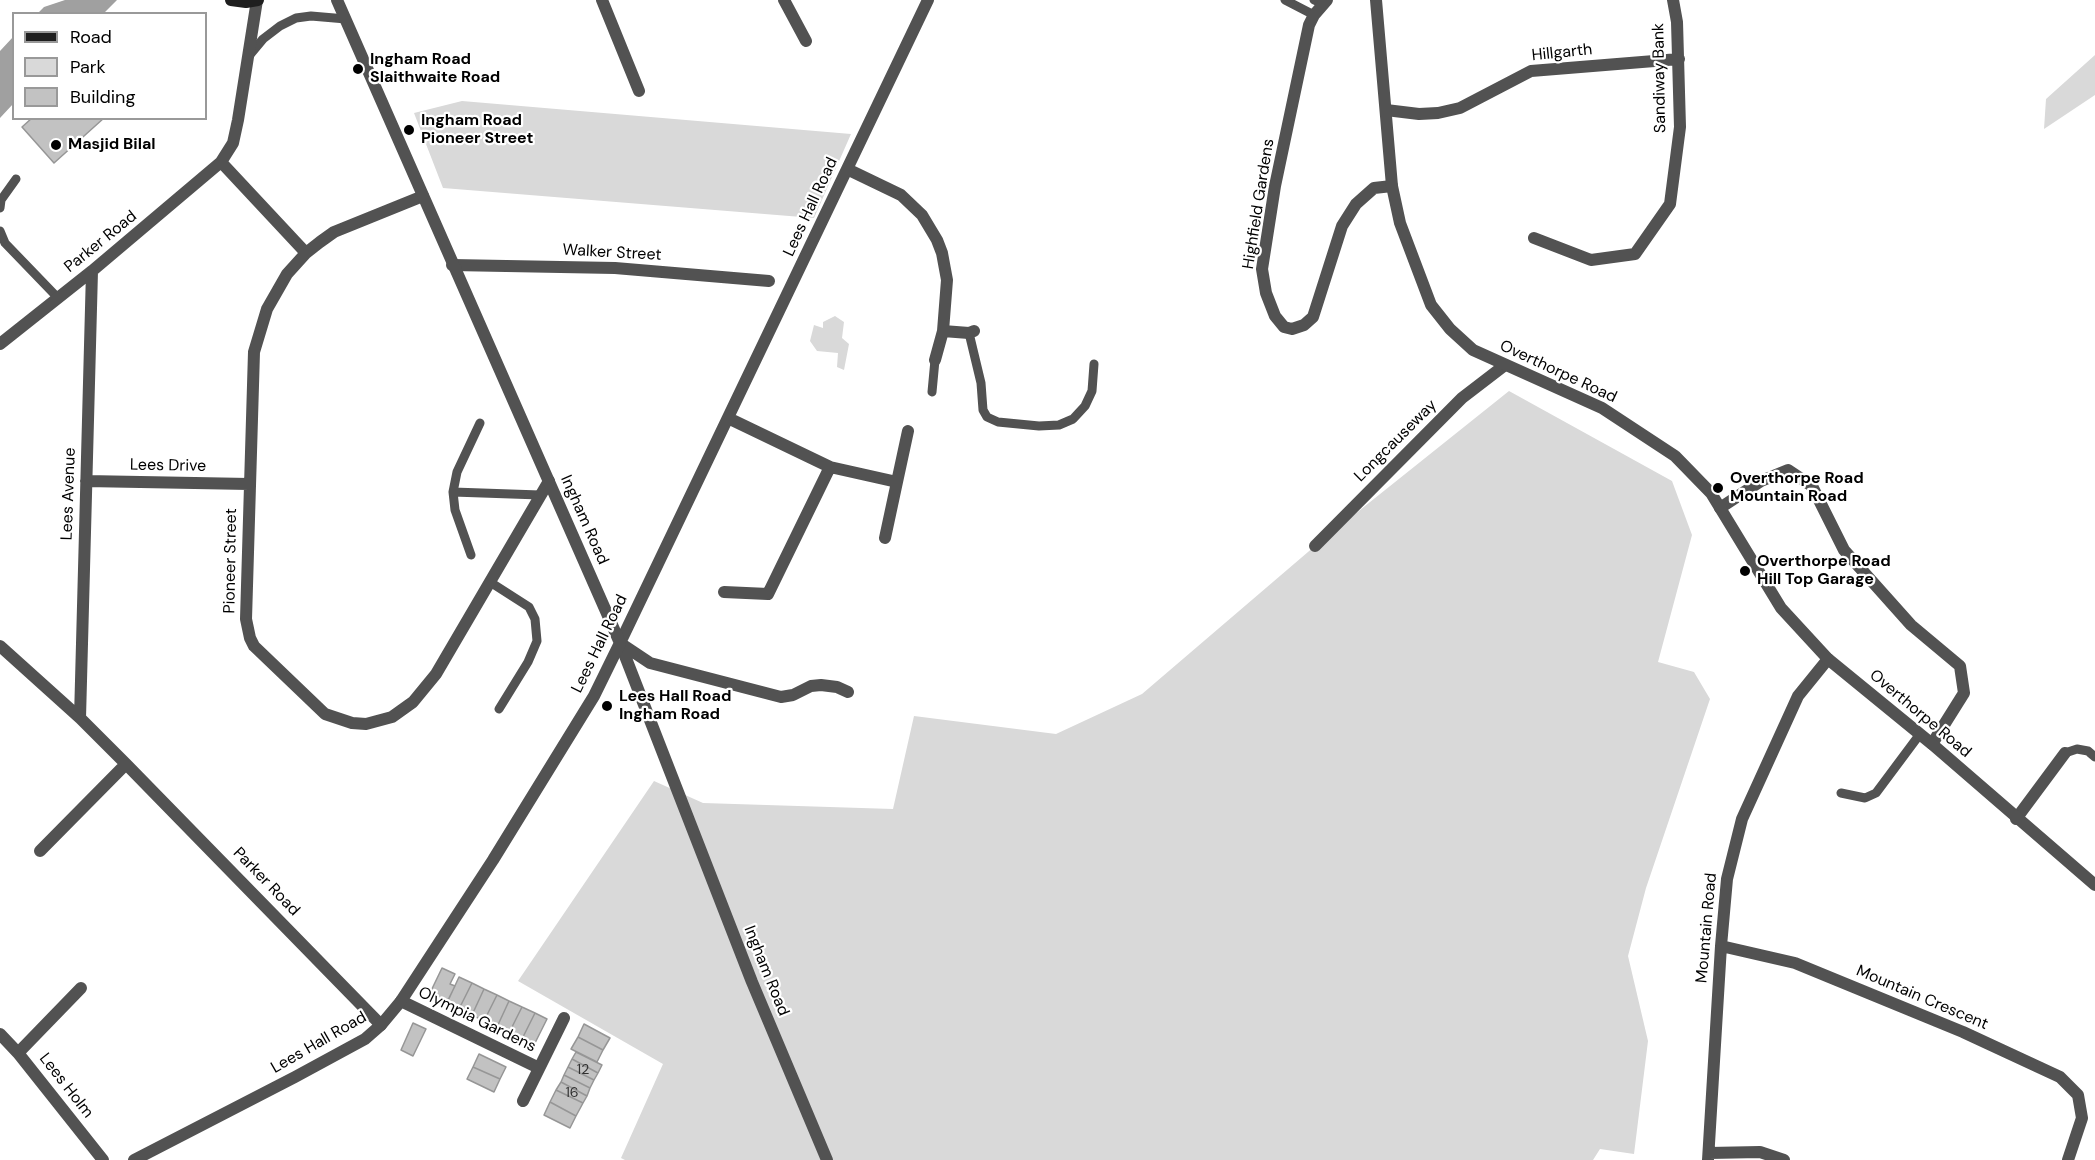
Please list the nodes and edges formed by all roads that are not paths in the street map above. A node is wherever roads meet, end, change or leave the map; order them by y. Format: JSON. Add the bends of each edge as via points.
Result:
{"nodes":[{"id":1,"x":231,"y":0,"type":"edge"},
{"id":2,"x":258,"y":0,"type":"edge"},
{"id":3,"x":337,"y":0,"type":"edge"},
{"id":4,"x":602,"y":0,"type":"edge"},
{"id":5,"x":784,"y":0,"type":"edge"},
{"id":6,"x":928,"y":0,"type":"edge"},
{"id":7,"x":1285,"y":0,"type":"edge"},
{"id":8,"x":1376,"y":0,"type":"edge"},
{"id":9,"x":1673,"y":0,"type":"edge"},
{"id":10,"x":1321,"y":1,"type":"edge"},
{"id":11,"x":1314,"y":15,"type":"junction"},
{"id":12,"x":346,"y":19,"type":"junction"},
{"id":13,"x":806,"y":41,"type":"dead end"},
{"id":14,"x":248,"y":57,"type":"junction"},
{"id":15,"x":1679,"y":58,"type":"junction"},
{"id":16,"x":639,"y":91,"type":"dead end"},
{"id":17,"x":1386,"y":110,"type":"junction"},
{"id":18,"x":221,"y":162,"type":"junction"},
{"id":19,"x":848,"y":169,"type":"junction"},
{"id":20,"x":16,"y":179,"type":"dead end"},
{"id":21,"x":1392,"y":186,"type":"junction"},
{"id":22,"x":423,"y":196,"type":"junction"},
{"id":23,"x":0,"y":208,"type":"edge"},
{"id":24,"x":0,"y":231,"type":"edge"},
{"id":25,"x":1534,"y":238,"type":"dead end"},
{"id":26,"x":306,"y":253,"type":"junction"},
{"id":27,"x":452,"y":265,"type":"junction"},
{"id":28,"x":92,"y":271,"type":"junction"},
{"id":29,"x":769,"y":281,"type":"dead end"},
{"id":30,"x":58,"y":298,"type":"junction"},
{"id":31,"x":943,"y":331,"type":"junction"},
{"id":32,"x":972,"y":332,"type":"joint"},
{"id":33,"x":0,"y":344,"type":"edge"},
{"id":34,"x":935,"y":360,"type":"joint"},
{"id":35,"x":1094,"y":364,"type":"dead end"},
{"id":36,"x":1505,"y":364,"type":"junction"},
{"id":37,"x":932,"y":392,"type":"dead end"},
{"id":38,"x":728,"y":418,"type":"junction"},
{"id":39,"x":480,"y":423,"type":"dead end"},
{"id":40,"x":908,"y":431,"type":"dead end"},
{"id":41,"x":830,"y":467,"type":"junction"},
{"id":42,"x":86,"y":481,"type":"junction"},
{"id":43,"x":549,"y":481,"type":"junction"},
{"id":44,"x":897,"y":482,"type":"junction"},
{"id":45,"x":249,"y":484,"type":"junction"},
{"id":46,"x":453,"y":492,"type":"junction"},
{"id":47,"x":540,"y":495,"type":"junction"},
{"id":48,"x":1720,"y":508,"type":"junction"},
{"id":49,"x":885,"y":538,"type":"dead end"},
{"id":50,"x":1315,"y":546,"type":"dead end"},
{"id":51,"x":471,"y":555,"type":"dead end"},
{"id":52,"x":490,"y":582,"type":"junction"},
{"id":53,"x":724,"y":592,"type":"dead end"},
{"id":54,"x":620,"y":643,"type":"junction"},
{"id":55,"x":0,"y":646,"type":"edge"},
{"id":56,"x":1828,"y":659,"type":"junction"},
{"id":57,"x":848,"y":692,"type":"dead end"},
{"id":58,"x":500,"y":709,"type":"dead end"},
{"id":59,"x":80,"y":718,"type":"junction"},
{"id":60,"x":1920,"y":734,"type":"junction"},
{"id":61,"x":1932,"y":744,"type":"junction"},
{"id":62,"x":2065,"y":753,"type":"joint"},
{"id":63,"x":2095,"y":757,"type":"edge"},
{"id":64,"x":126,"y":764,"type":"junction"},
{"id":65,"x":1841,"y":793,"type":"dead end"},
{"id":66,"x":2016,"y":819,"type":"junction"},
{"id":67,"x":40,"y":851,"type":"dead end"},
{"id":68,"x":2095,"y":885,"type":"edge"},
{"id":69,"x":1720,"y":946,"type":"junction"},
{"id":70,"x":81,"y":988,"type":"dead end"},
{"id":71,"x":401,"y":1001,"type":"junction"},
{"id":72,"x":564,"y":1018,"type":"dead end"},
{"id":73,"x":381,"y":1025,"type":"junction"},
{"id":74,"x":0,"y":1034,"type":"edge"},
{"id":75,"x":18,"y":1053,"type":"junction"},
{"id":76,"x":539,"y":1068,"type":"junction"},
{"id":77,"x":523,"y":1101,"type":"dead end"},
{"id":78,"x":2082,"y":1118,"type":"junction"},
{"id":79,"x":2095,"y":1122,"type":"edge"},
{"id":80,"x":1709,"y":1157,"type":"edge"},
{"id":81,"x":103,"y":1160,"type":"edge"},
{"id":82,"x":134,"y":1160,"type":"edge"},
{"id":83,"x":827,"y":1160,"type":"edge"},
{"id":84,"x":1784,"y":1160,"type":"edge"},
{"id":85,"x":2068,"y":1160,"type":"edge"}],
"edges":[{"from":1,"to":2,"type":"main road"},
{"from":2,"to":14,"type":"street","name":"Parker Road"},
{"from":3,"to":12,"type":"street","name":"Ingham Road"},
{"from":4,"to":16,"type":"street"},
{"from":5,"to":13,"type":"street"},
{"from":6,"to":19,"type":"street","name":"Lees Hall Road"},
{"from":7,"to":11,"type":"lane"},
{"from":8,"to":17,"type":"street","name":"Overthorpe Road"},
{"from":9,"to":15,"type":"street","name":"Sandiway Bank"},
{"from":10,"to":11,"type":"street","name":"Highfield Gardens"},
{"from":11,"to":21,"type":"street","name":"Highfield Gardens","via":[[1275,186],[1262,269],[1266,293],[1284,327],[1304,325],[1313,317],[1342,226],[1356,204],[1374,188]]},
{"from":12,"to":14,"type":"lane","via":[[296,18],[263,39]]},
{"from":12,"to":22,"type":"street","name":"Ingham Road"},
{"from":14,"to":18,"type":"street","name":"Parker Road","via":[[233,143]]},
{"from":15,"to":17,"type":"street","name":"Hillgarth","via":[[1531,71],[1460,108],[1419,114]]},
{"from":15,"to":25,"type":"street","name":"Sandiway Bank","via":[[1680,127],[1670,204],[1635,254],[1591,260]]},
{"from":17,"to":21,"type":"street","name":"Overthorpe Road"},
{"from":18,"to":26,"type":"street"},
{"from":18,"to":28,"type":"street","name":"Parker Road"},
{"from":19,"to":31,"type":"street","via":[[901,195],[931,227],[942,253],[947,280]]},
{"from":19,"to":38,"type":"street","name":"Lees Hall Road"},
{"from":20,"to":23,"type":"lane"},
{"from":21,"to":36,"type":"street","name":"Overthorpe Road","via":[[1400,223],[1431,305],[1473,350]]},
{"from":22,"to":26,"type":"street","name":"Pioneer Street","via":[[334,232]]},
{"from":22,"to":27,"type":"street","name":"Ingham Road"},
{"from":24,"to":30,"type":"lane","via":[[5,243]]},
{"from":26,"to":45,"type":"street","name":"Pioneer Street","via":[[276,291],[254,352]]},
{"from":27,"to":29,"type":"street","name":"Walker Street","via":[[615,268]]},
{"from":27,"to":43,"type":"street","name":"Ingham Road"},
{"from":28,"to":30,"type":"street","name":"Parker Road"},
{"from":28,"to":42,"type":"street","name":"Lees Avenue"},
{"from":30,"to":33,"type":"street","name":"Parker Road"},
{"from":31,"to":32,"type":"street"},
{"from":31,"to":34,"type":"street"},
{"from":32,"to":35,"type":"lane","via":[[983,410],[998,422],[1039,426],[1059,425],[1073,419],[1092,391]]},
{"from":34,"to":37,"type":"lane"},
{"from":36,"to":48,"type":"street","name":"Overthorpe Road","via":[[1602,408],[1675,456],[1711,493]]},
{"from":36,"to":50,"type":"street","name":"Longcauseway","via":[[1462,398]]},
{"from":38,"to":41,"type":"street"},
{"from":38,"to":54,"type":"street","name":"Lees Hall Road"},
{"from":39,"to":46,"type":"lane","via":[[457,472]]},
{"from":40,"to":44,"type":"street"},
{"from":41,"to":44,"type":"street"},
{"from":41,"to":53,"type":"street","via":[[768,594]]},
{"from":42,"to":45,"type":"street","name":"Lees Drive"},
{"from":42,"to":59,"type":"street","name":"Lees Avenue"},
{"from":43,"to":47,"type":"street","name":"Pioneer Street"},
{"from":43,"to":54,"type":"street","name":"Ingham Road"},
{"from":44,"to":49,"type":"street"},
{"from":45,"to":52,"type":"street","name":"Pioneer Street","via":[[246,619],[250,638],[325,714],[338,720],[366,724],[380,721],[414,702],[436,674]]},
{"from":46,"to":47,"type":"lane"},
{"from":46,"to":51,"type":"lane","via":[[455,510]]},
{"from":47,"to":52,"type":"street","name":"Pioneer Street"},
{"from":48,"to":56,"type":"street","name":"Overthorpe Road","via":[[1781,608]]},
{"from":48,"to":61,"type":"street","via":[[1761,481],[1788,470],[1812,486],[1844,550],[1911,625],[1960,666],[1964,693]]},
{"from":52,"to":58,"type":"lane","via":[[529,607],[535,619],[537,641]]},
{"from":54,"to":57,"type":"street","via":[[650,663],[781,697],[812,686],[837,687]]},
{"from":54,"to":71,"type":"street","name":"Lees Hall Road","via":[[594,696]]},
{"from":54,"to":83,"type":"street","name":"Ingham Road","via":[[752,982]]},
{"from":55,"to":59,"type":"street","name":"Parker Road"},
{"from":56,"to":60,"type":"street","name":"Overthorpe Road"},
{"from":56,"to":69,"type":"street","name":"Mountain Road","via":[[1798,696],[1742,819],[1727,879]]},
{"from":59,"to":64,"type":"street","name":"Parker Road"},
{"from":60,"to":61,"type":"street","name":"Overthorpe Road"},
{"from":60,"to":65,"type":"lane","via":[[1876,793],[1865,798]]},
{"from":61,"to":66,"type":"street","name":"Overthorpe Road"},
{"from":62,"to":63,"type":"lane","via":[[2078,749]]},
{"from":62,"to":66,"type":"street"},
{"from":64,"to":67,"type":"street"},
{"from":64,"to":73,"type":"street","name":"Parker Road"},
{"from":66,"to":68,"type":"street","name":"Overthorpe Road"},
{"from":69,"to":78,"type":"street","name":"Mountain Crescent","via":[[1795,963],[1963,1032],[2060,1077],[2078,1095]]},
{"from":69,"to":80,"type":"street","name":"Mountain Road"},
{"from":70,"to":75,"type":"street"},
{"from":71,"to":73,"type":"street","name":"Lees Hall Road"},
{"from":71,"to":76,"type":"street","name":"Olympia Gardens"},
{"from":72,"to":76,"type":"street","name":"Olympia Gardens"},
{"from":73,"to":82,"type":"street","name":"Lees Hall Road","via":[[365,1039]]},
{"from":74,"to":75,"type":"street","name":"Lees Holm"},
{"from":75,"to":81,"type":"street","name":"Lees Holm"},
{"from":76,"to":77,"type":"street","name":"Olympia Gardens"},
{"from":78,"to":79,"type":"street"},
{"from":78,"to":85,"type":"street"},
{"from":80,"to":84,"type":"street","name":"Mountain Road","via":[[1760,1152]]}]}
